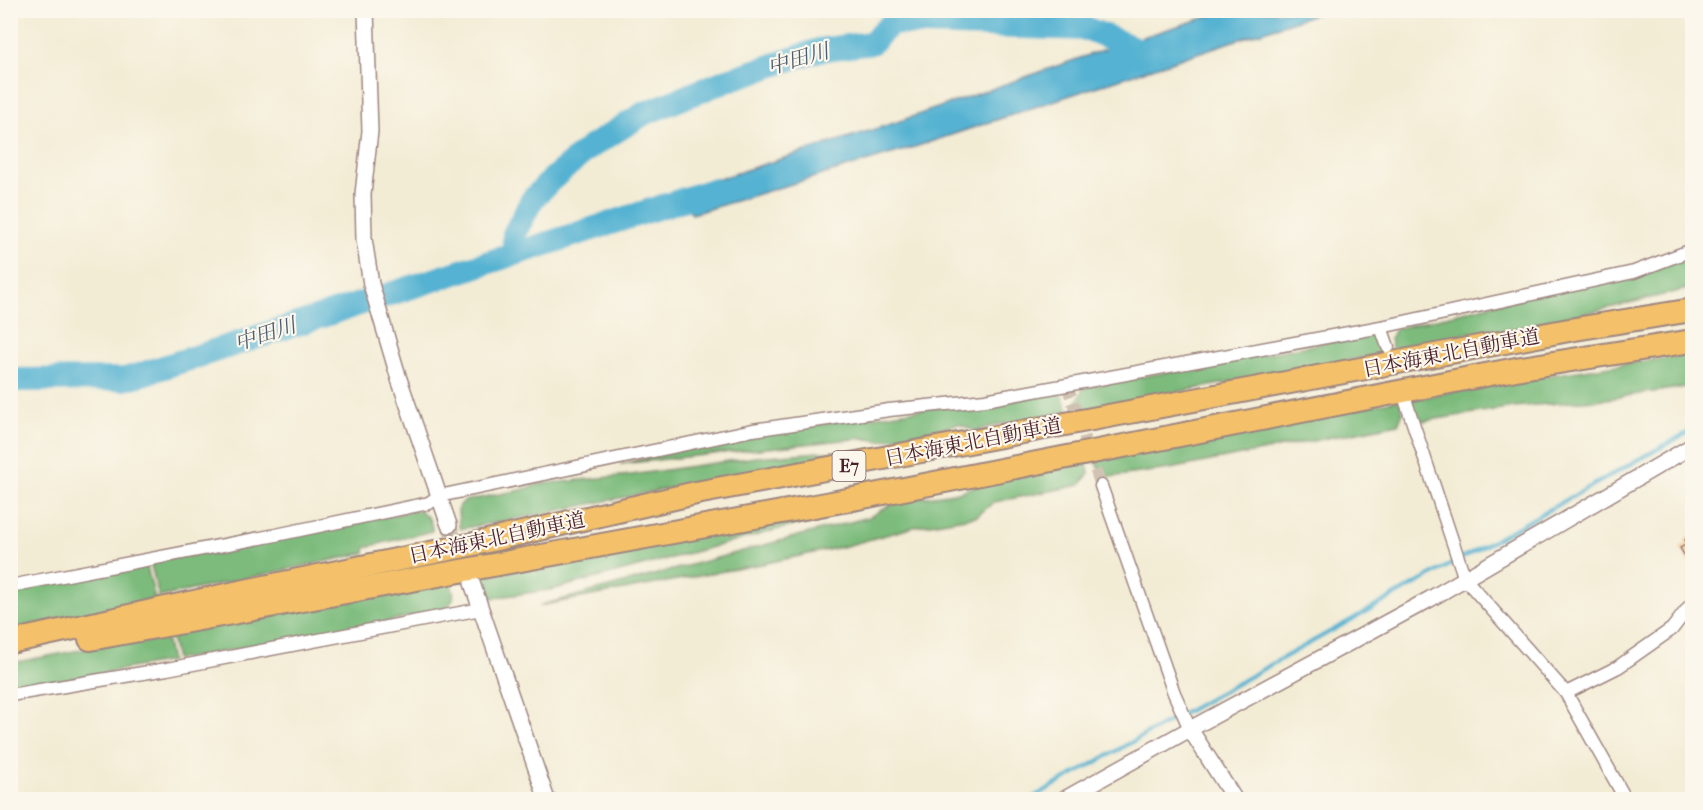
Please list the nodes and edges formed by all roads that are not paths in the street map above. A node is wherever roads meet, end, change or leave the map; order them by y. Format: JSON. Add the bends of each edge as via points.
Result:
{"nodes":[{"id":1,"x":366,"y":10,"type":"edge"},
{"id":2,"x":1692,"y":250,"type":"edge"},
{"id":3,"x":1692,"y":303,"type":"edge"},
{"id":4,"x":1692,"y":310,"type":"edge"},
{"id":5,"x":1381,"y":327,"type":"junction"},
{"id":6,"x":1569,"y":330,"type":"junction"},
{"id":7,"x":1692,"y":341,"type":"edge"},
{"id":8,"x":1388,"y":347,"type":"dead end"},
{"id":9,"x":1406,"y":402,"type":"dead end"},
{"id":10,"x":1692,"y":446,"type":"edge"},
{"id":11,"x":1101,"y":486,"type":"tunnel mouth"},
{"id":12,"x":439,"y":496,"type":"junction"},
{"id":13,"x":449,"y":525,"type":"tunnel mouth"},
{"id":14,"x":1465,"y":579,"type":"junction"},
{"id":15,"x":472,"y":583,"type":"tunnel mouth"},
{"id":16,"x":10,"y":586,"type":"edge"},
{"id":17,"x":1692,"y":603,"type":"edge"},
{"id":18,"x":481,"y":609,"type":"junction"},
{"id":19,"x":10,"y":642,"type":"edge"},
{"id":20,"x":10,"y":654,"type":"edge"},
{"id":21,"x":1566,"y":693,"type":"junction"},
{"id":22,"x":10,"y":695,"type":"edge"},
{"id":23,"x":1190,"y":729,"type":"junction"},
{"id":24,"x":547,"y":800,"type":"edge"},
{"id":25,"x":1063,"y":800,"type":"edge"},
{"id":26,"x":1234,"y":800,"type":"edge"},
{"id":27,"x":1626,"y":800,"type":"edge"}],
"edges":[{"from":1,"to":12,"type":"street","via":[[370,131],[364,238],[371,284]]},
{"from":2,"to":5,"type":"street","via":[[1634,272]]},
{"from":3,"to":6,"type":"highway"},
{"from":4,"to":6,"type":"highway","name":"日本海東北自動車道","number":"E7"},
{"from":5,"to":8,"type":"street"},
{"from":5,"to":12,"type":"street","via":[[985,400],[753,430]]},
{"from":6,"to":19,"type":"highway","name":"日本海東北自動車道","number":"E7","via":[[696,493]]},
{"from":7,"to":20,"type":"highway","name":"日本海東北自動車道","number":"E7","via":[[1521,368],[858,498]]},
{"from":9,"to":14,"type":"street"},
{"from":10,"to":14,"type":"street"},
{"from":11,"to":23,"type":"street"},
{"from":12,"to":13,"type":"street"},
{"from":12,"to":16,"type":"street","via":[[429,503]]},
{"from":14,"to":21,"type":"street"},
{"from":14,"to":23,"type":"street"},
{"from":15,"to":18,"type":"street"},
{"from":17,"to":21,"type":"street","via":[[1663,636],[1618,667]]},
{"from":18,"to":22,"type":"street"},
{"from":18,"to":24,"type":"street"},
{"from":21,"to":27,"type":"street"},
{"from":23,"to":25,"type":"street"},
{"from":23,"to":26,"type":"street"}]}
